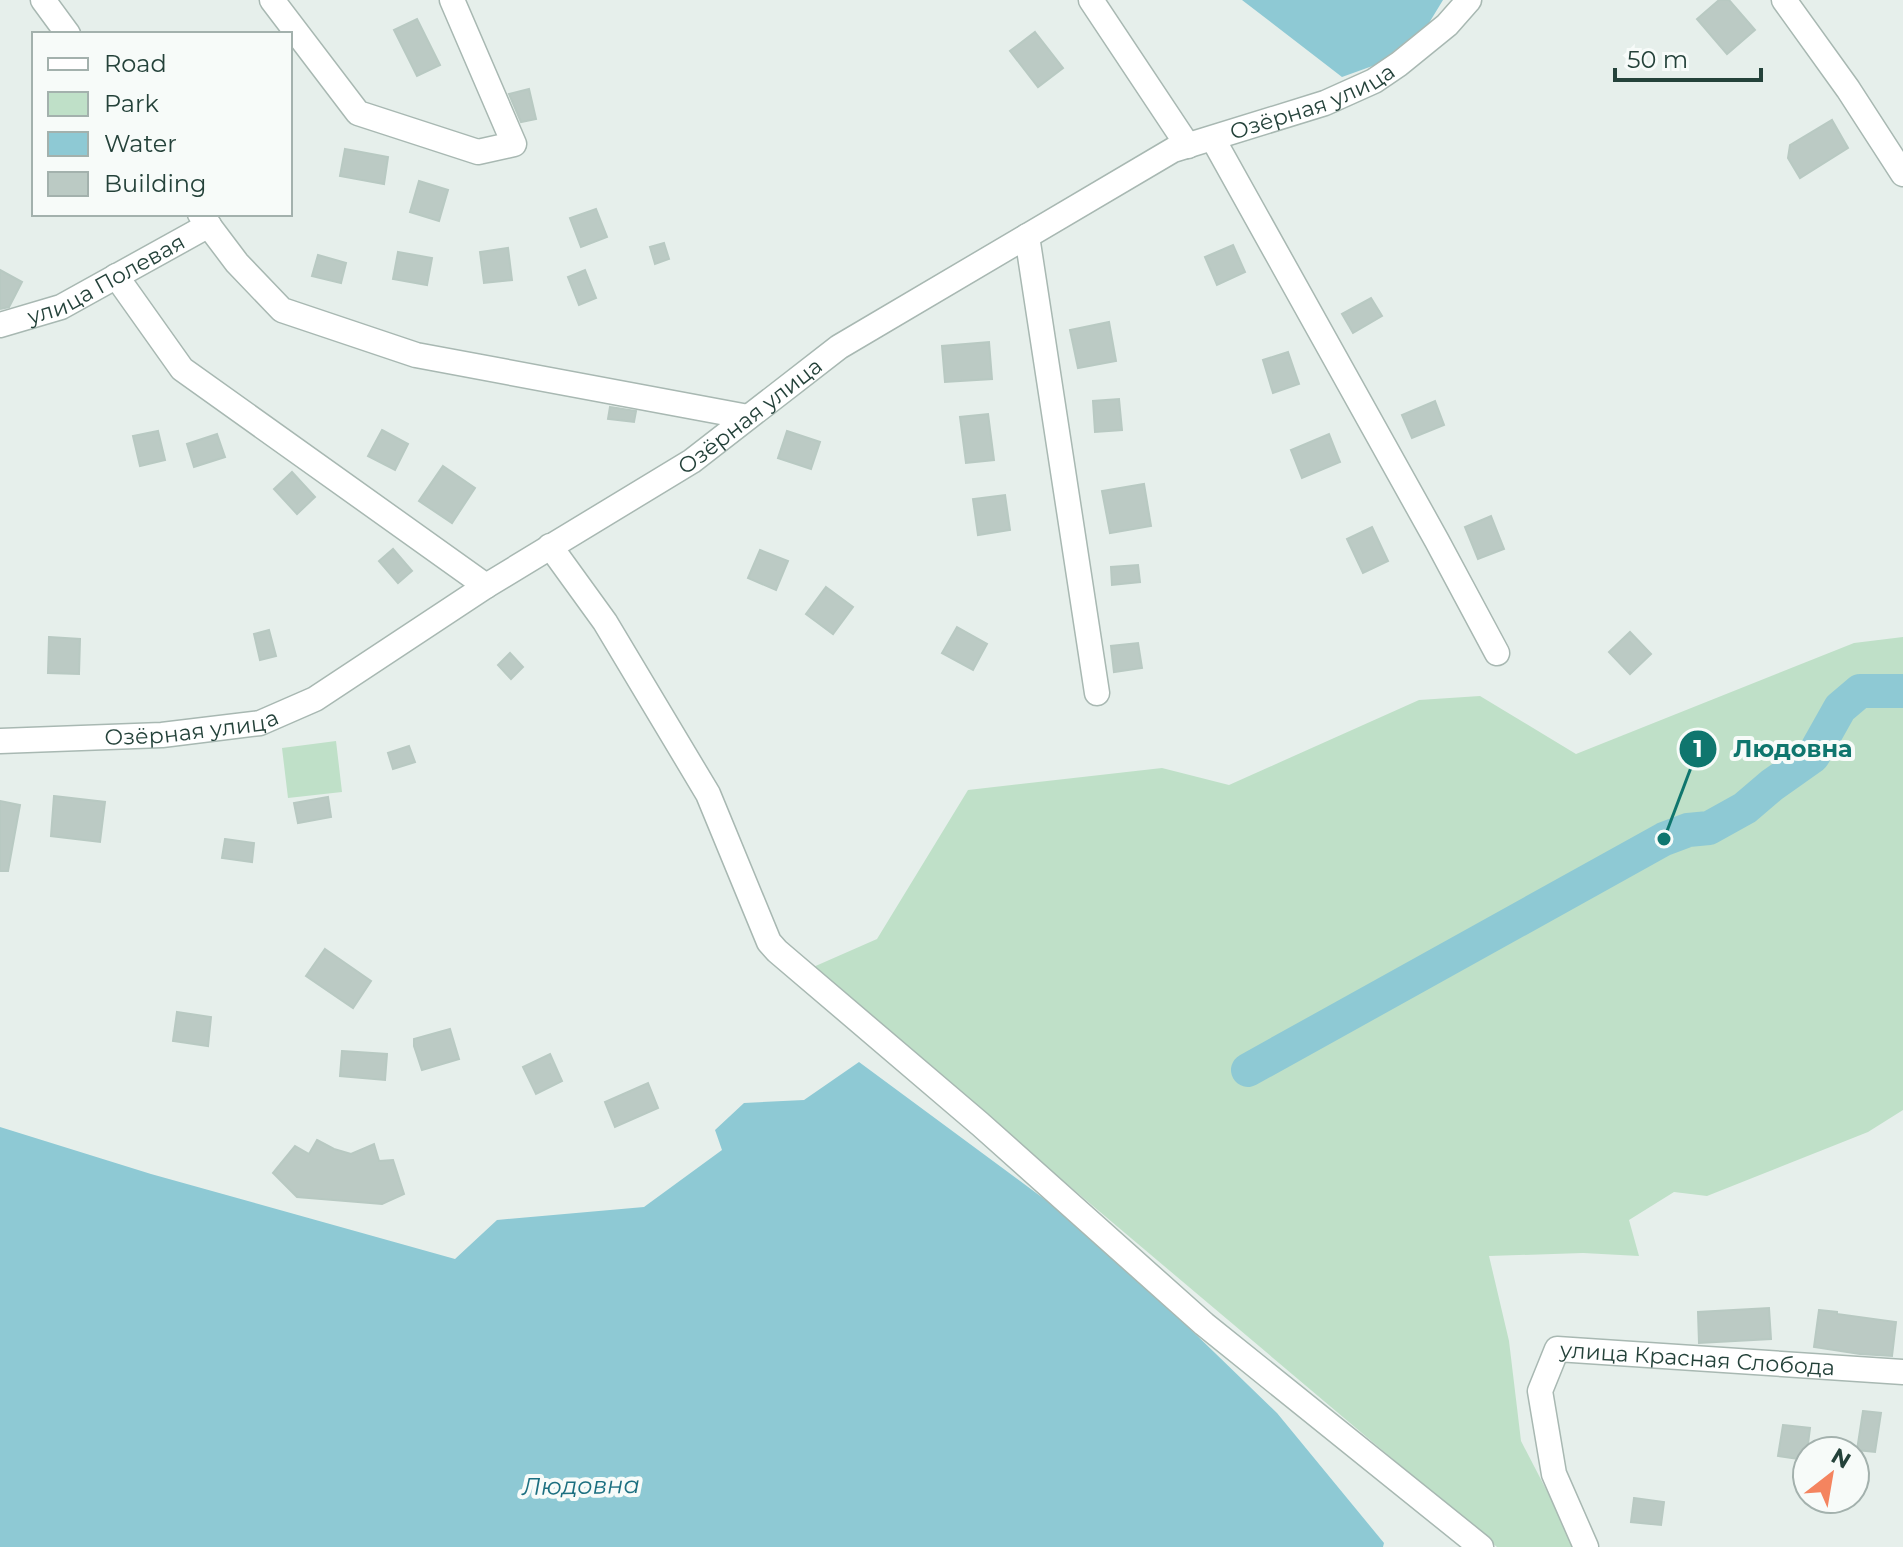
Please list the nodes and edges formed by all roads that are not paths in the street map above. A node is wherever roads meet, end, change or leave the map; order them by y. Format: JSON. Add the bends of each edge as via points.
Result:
{"nodes":[{"id":1,"x":43,"y":0,"type":"edge"},
{"id":2,"x":272,"y":0,"type":"edge"},
{"id":3,"x":452,"y":0,"type":"edge"},
{"id":4,"x":1091,"y":0,"type":"edge"},
{"id":5,"x":1469,"y":0,"type":"edge"},
{"id":6,"x":1784,"y":0,"type":"edge"},
{"id":7,"x":67,"y":32,"type":"edge"},
{"id":8,"x":1213,"y":139,"type":"junction"},
{"id":9,"x":1188,"y":146,"type":"junction"},
{"id":10,"x":1903,"y":174,"type":"edge"},
{"id":11,"x":204,"y":220,"type":"edge"},
{"id":12,"x":1027,"y":236,"type":"junction"},
{"id":13,"x":116,"y":276,"type":"junction"},
{"id":14,"x":0,"y":325,"type":"edge"},
{"id":15,"x":748,"y":417,"type":"junction"},
{"id":16,"x":550,"y":546,"type":"junction"},
{"id":17,"x":486,"y":586,"type":"junction"},
{"id":18,"x":1497,"y":653,"type":"dead end"},
{"id":19,"x":1097,"y":693,"type":"dead end"},
{"id":20,"x":0,"y":741,"type":"edge"},
{"id":21,"x":1903,"y":1372,"type":"edge"},
{"id":22,"x":1481,"y":1547,"type":"edge"},
{"id":23,"x":1586,"y":1547,"type":"edge"}],
"edges":[{"from":1,"to":7,"type":"street"},
{"from":2,"to":3,"type":"street","via":[[358,113],[478,152],[514,144]]},
{"from":4,"to":9,"type":"street"},
{"from":5,"to":8,"type":"street","name":"Озёрная улица","via":[[1447,25],[1374,81],[1325,103]]},
{"from":6,"to":10,"type":"street"},
{"from":8,"to":9,"type":"street","name":"Озёрная улица"},
{"from":8,"to":18,"type":"street"},
{"from":9,"to":12,"type":"street","name":"Озёрная улица"},
{"from":11,"to":13,"type":"street","name":"улица Полевая"},
{"from":11,"to":15,"type":"street","via":[[282,310],[416,355]]},
{"from":12,"to":15,"type":"street","name":"Озёрная улица","via":[[839,347]]},
{"from":12,"to":19,"type":"street"},
{"from":13,"to":14,"type":"street","name":"улица Полевая","via":[[61,307]]},
{"from":13,"to":17,"type":"street","via":[[182,369]]},
{"from":15,"to":16,"type":"street","name":"Озёрная улица","via":[[692,461]]},
{"from":16,"to":17,"type":"street","name":"Озёрная улица"},
{"from":16,"to":22,"type":"street","via":[[605,622],[708,794],[777,951],[1204,1324]]},
{"from":17,"to":20,"type":"street","name":"Озёрная улица","via":[[315,699],[260,723],[162,735]]},
{"from":21,"to":23,"type":"street","name":"улица Красная Слобода","via":[[1557,1349],[1540,1391],[1554,1474]]}]}
